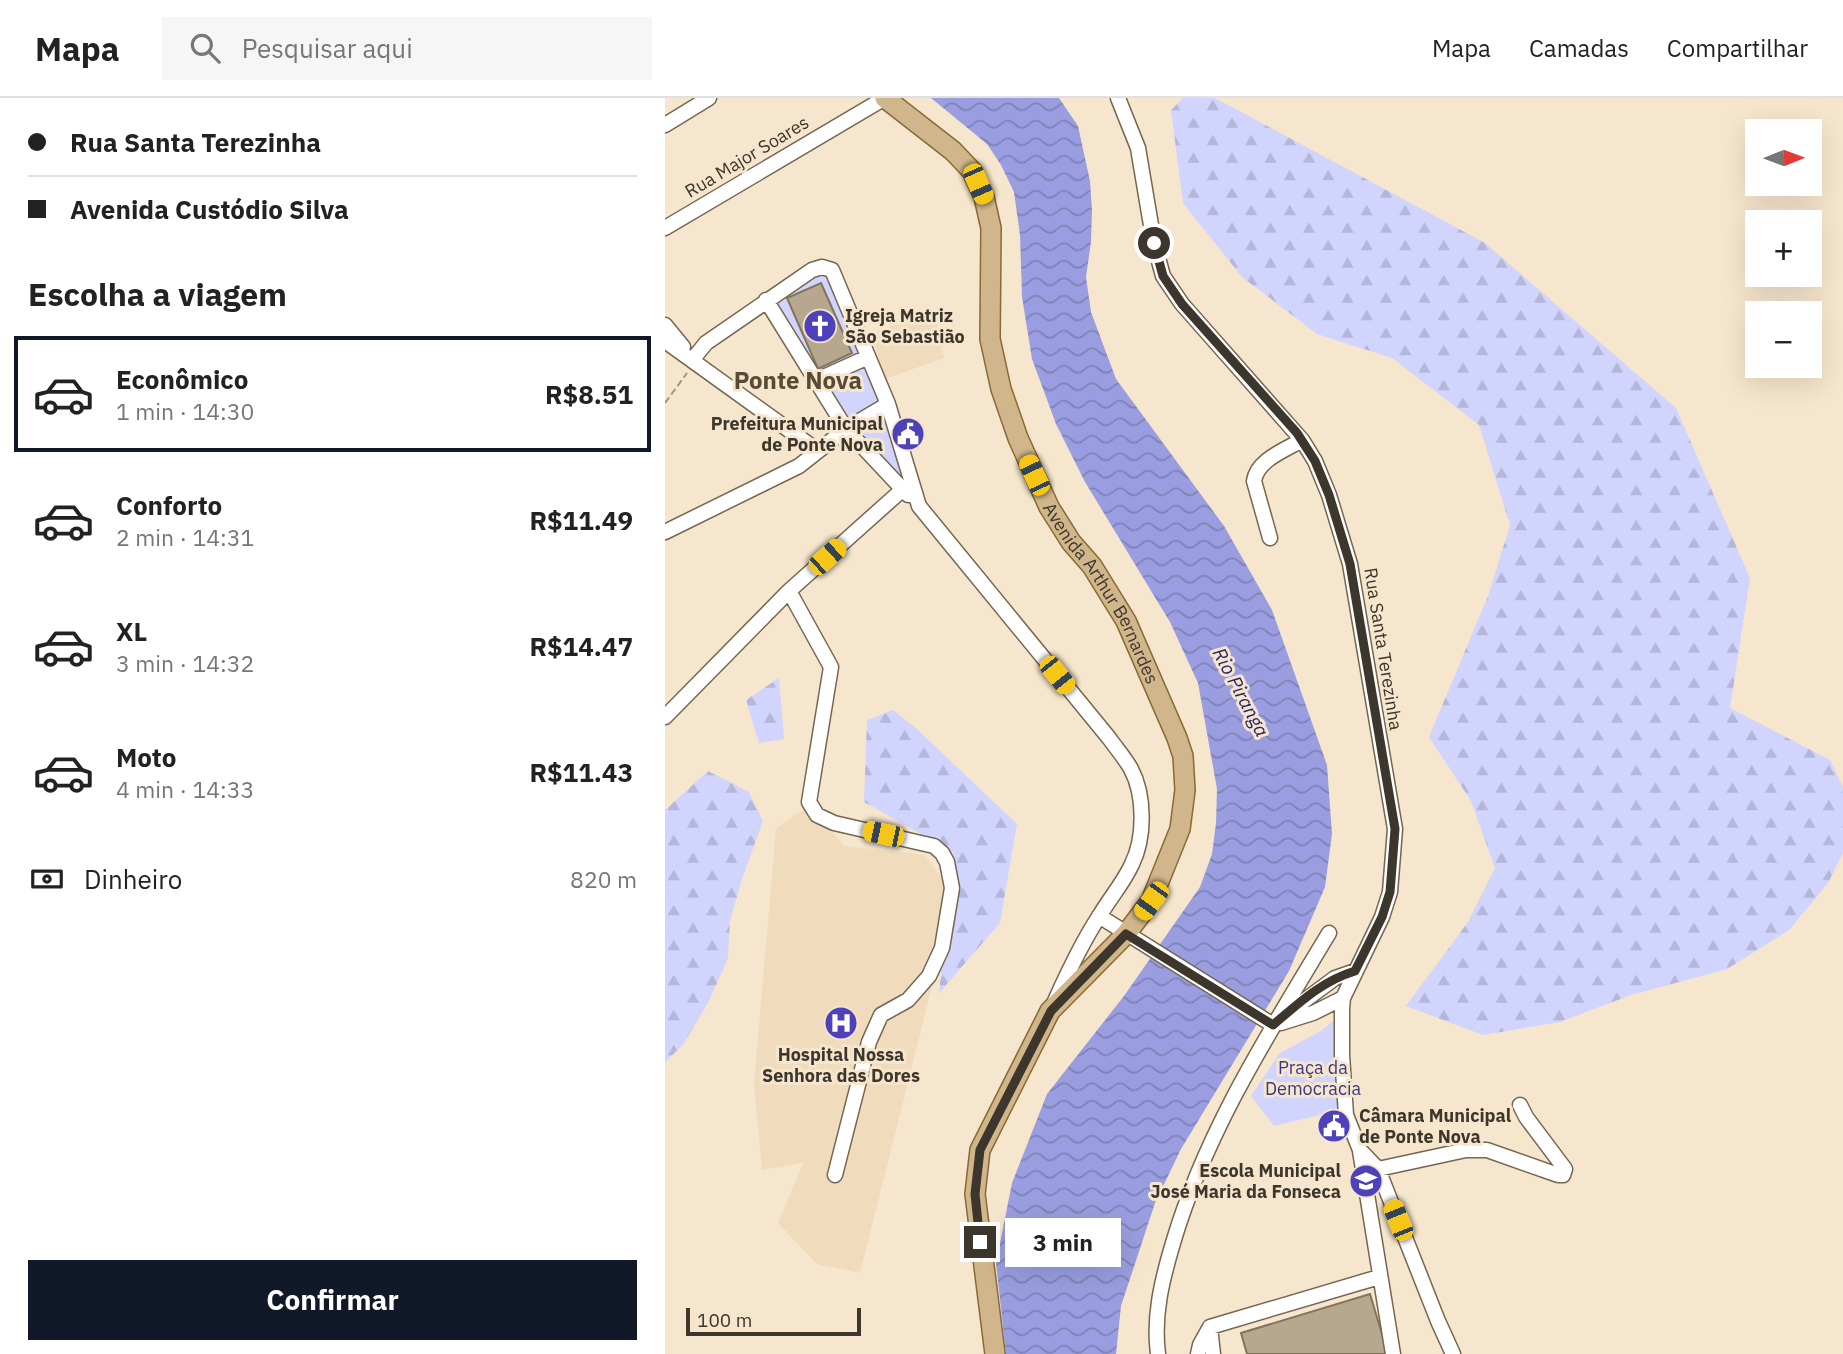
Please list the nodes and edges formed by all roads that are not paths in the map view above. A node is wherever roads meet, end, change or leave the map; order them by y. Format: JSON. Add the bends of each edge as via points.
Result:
{"nodes":[{"id":1,"x":709,"y":98,"type":"edge"},
{"id":2,"x":885,"y":98,"type":"edge"},
{"id":3,"x":1118,"y":98,"type":"edge"},
{"id":4,"x":665,"y":125,"type":"edge"},
{"id":5,"x":665,"y":228,"type":"edge"},
{"id":6,"x":766,"y":300,"type":"junction"},
{"id":7,"x":665,"y":325,"type":"edge"},
{"id":8,"x":665,"y":341,"type":"edge"},
{"id":9,"x":869,"y":357,"type":"junction"},
{"id":10,"x":694,"y":360,"type":"junction"},
{"id":11,"x":817,"y":380,"type":"junction"},
{"id":12,"x":888,"y":404,"type":"junction"},
{"id":13,"x":846,"y":429,"type":"junction"},
{"id":14,"x":1302,"y":440,"type":"junction"},
{"id":15,"x":818,"y":451,"type":"junction"},
{"id":16,"x":902,"y":490,"type":"junction"},
{"id":17,"x":919,"y":506,"type":"junction"},
{"id":18,"x":665,"y":533,"type":"edge"},
{"id":19,"x":1270,"y":538,"type":"dead end"},
{"id":20,"x":789,"y":591,"type":"junction"},
{"id":21,"x":665,"y":717,"type":"edge"},
{"id":22,"x":1099,"y":916,"type":"junction"},
{"id":23,"x":1329,"y":933,"type":"dead end"},
{"id":24,"x":1126,"y":934,"type":"junction"},
{"id":25,"x":1355,"y":971,"type":"junction"},
{"id":26,"x":1343,"y":998,"type":"junction"},
{"id":27,"x":1051,"y":1011,"type":"junction"},
{"id":28,"x":1270,"y":1024,"type":"junction"},
{"id":29,"x":1520,"y":1105,"type":"dead end"},
{"id":30,"x":1360,"y":1150,"type":"junction"},
{"id":31,"x":1378,"y":1169,"type":"junction"},
{"id":32,"x":835,"y":1175,"type":"dead end"},
{"id":33,"x":1379,"y":1277,"type":"junction"},
{"id":34,"x":1210,"y":1327,"type":"junction"},
{"id":35,"x":995,"y":1354,"type":"edge"},
{"id":36,"x":1158,"y":1354,"type":"edge"},
{"id":37,"x":1198,"y":1354,"type":"edge"},
{"id":38,"x":1213,"y":1354,"type":"edge"},
{"id":39,"x":1392,"y":1354,"type":"edge"},
{"id":40,"x":1453,"y":1354,"type":"edge"}],
"edges":[{"from":1,"to":4,"type":"street"},
{"from":2,"to":5,"type":"street","name":"Rua Major Soares"},
{"from":2,"to":24,"type":"main road","name":"Avenida Arthur Bernardes","via":[[972,171],[991,228],[989,339],[1017,438],[1049,507],[1126,621],[1183,756],[1180,829],[1151,901]]},
{"from":3,"to":14,"type":"street","name":"Rua Santa Terezinha","via":[[1138,148],[1163,276],[1182,304]]},
{"from":6,"to":9,"type":"street","via":[[816,268],[829,268]]},
{"from":6,"to":10,"type":"street","via":[[706,343]]},
{"from":6,"to":11,"type":"street"},
{"from":7,"to":10,"type":"street"},
{"from":8,"to":10,"type":"street"},
{"from":9,"to":11,"type":"street"},
{"from":9,"to":12,"type":"street"},
{"from":10,"to":15,"type":"street"},
{"from":11,"to":13,"type":"street"},
{"from":12,"to":13,"type":"street"},
{"from":12,"to":17,"type":"street"},
{"from":13,"to":15,"type":"street"},
{"from":13,"to":16,"type":"street"},
{"from":14,"to":19,"type":"street","via":[[1255,472]]},
{"from":14,"to":25,"type":"street","name":"Rua Santa Terezinha","via":[[1329,495],[1350,564],[1395,829],[1390,892]]},
{"from":15,"to":18,"type":"street","via":[[799,466]]},
{"from":16,"to":17,"type":"street"},
{"from":16,"to":20,"type":"street"},
{"from":17,"to":22,"type":"street","via":[[1109,738],[1135,778],[1141,814],[1137,852]]},
{"from":20,"to":21,"type":"street"},
{"from":20,"to":32,"type":"street","via":[[831,667],[810,802],[817,815],[934,846],[947,862],[952,888],[942,948],[929,976],[908,1000],[881,1015],[869,1042]]},
{"from":22,"to":24,"type":"street"},
{"from":22,"to":27,"type":"street"},
{"from":23,"to":28,"type":"street"},
{"from":24,"to":27,"type":"main road","name":"Avenida Arthur Bernardes"},
{"from":24,"to":28,"type":"street"},
{"from":25,"to":26,"type":"street","name":"Rua Santa Terezinha"},
{"from":25,"to":28,"type":"street","via":[[1335,978]]},
{"from":26,"to":28,"type":"street","via":[[1313,1013]]},
{"from":26,"to":30,"type":"street","via":[[1346,1115]]},
{"from":27,"to":35,"type":"main road","name":"Avenida Arthur Bernardes","via":[[980,1150],[975,1194]]},
{"from":28,"to":36,"type":"street","via":[[1187,1195],[1159,1290]]},
{"from":29,"to":31,"type":"street","via":[[1565,1168],[1563,1175],[1487,1150],[1466,1150]]},
{"from":30,"to":31,"type":"street"},
{"from":30,"to":33,"type":"street"},
{"from":31,"to":40,"type":"street"},
{"from":33,"to":34,"type":"street"},
{"from":33,"to":39,"type":"street"},
{"from":34,"to":37,"type":"street"},
{"from":34,"to":38,"type":"street"}]}
